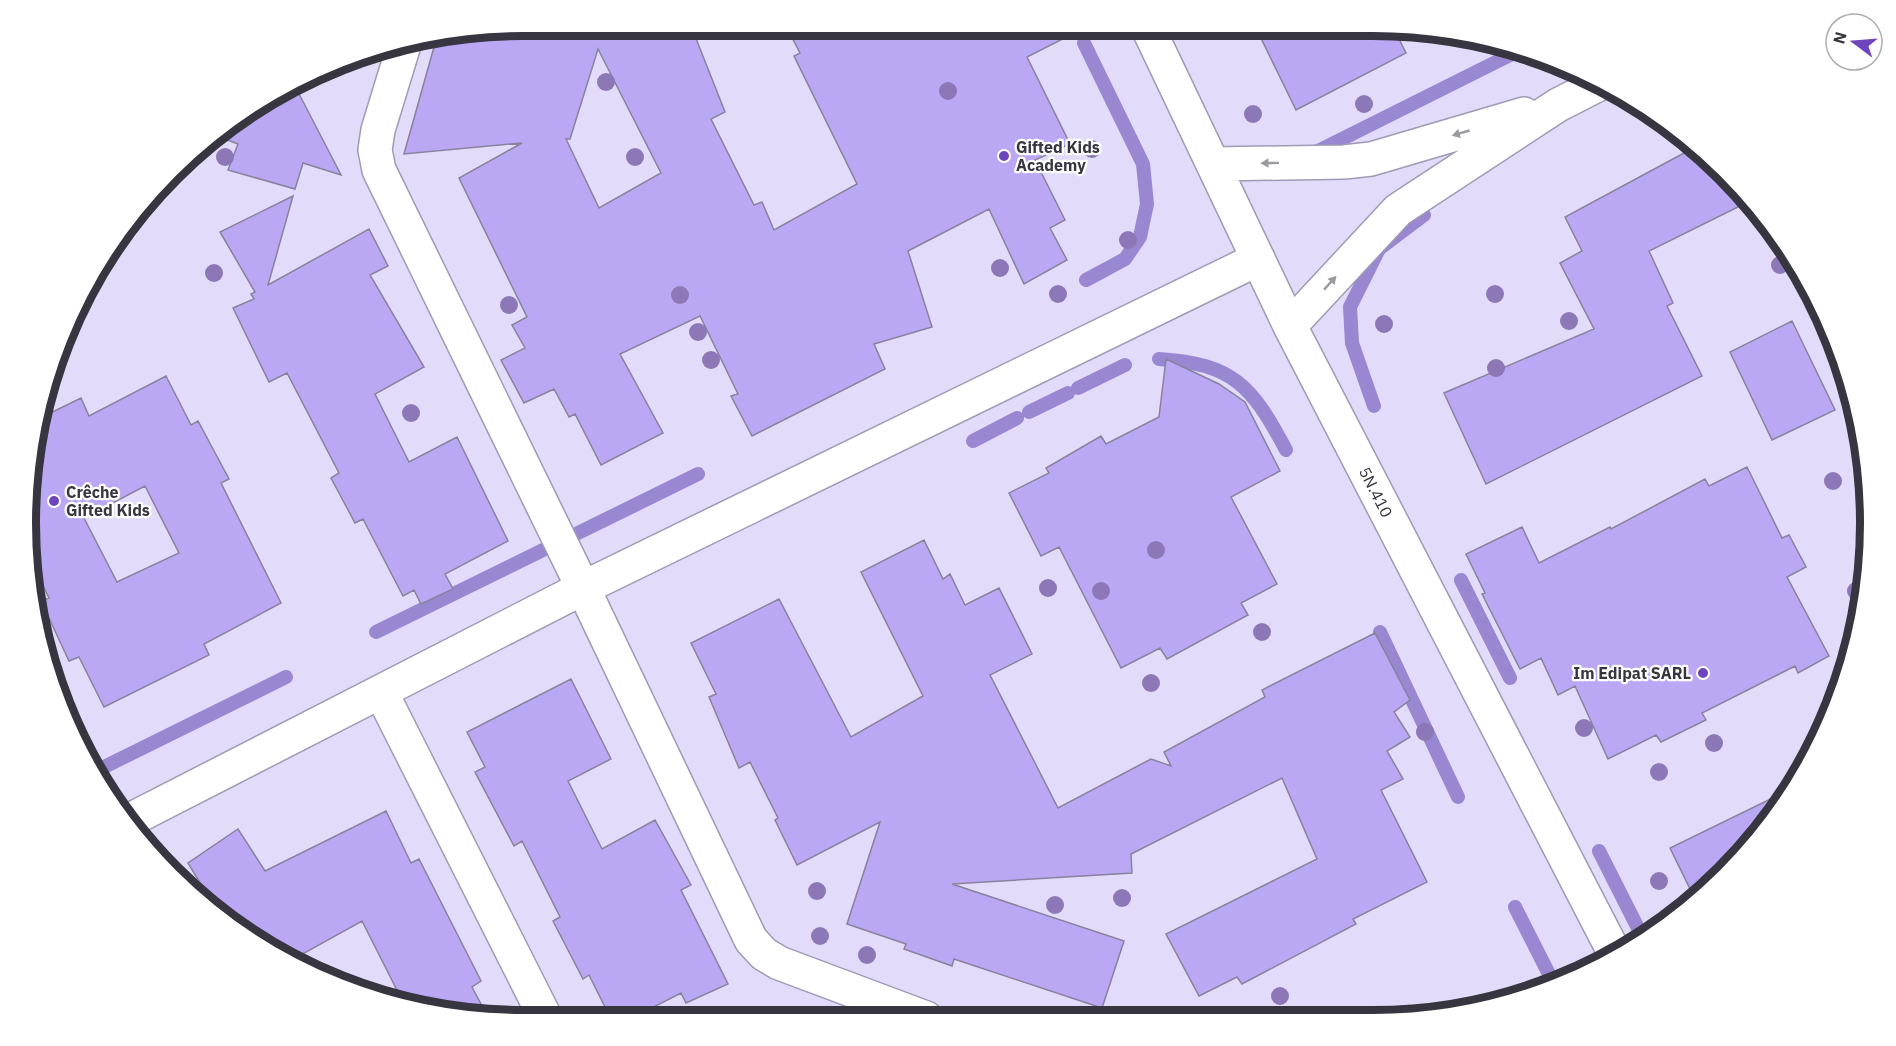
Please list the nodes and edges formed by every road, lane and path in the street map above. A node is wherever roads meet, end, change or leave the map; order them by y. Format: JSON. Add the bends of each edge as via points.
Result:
{"nodes":[{"id":1,"x":1152,"y":36,"type":"edge"},
{"id":2,"x":402,"y":52,"type":"edge"},
{"id":3,"x":1591,"y":88,"type":"edge"},
{"id":4,"x":1558,"y":105,"type":"junction"},
{"id":5,"x":1213,"y":164,"type":"junction"},
{"id":6,"x":1258,"y":259,"type":"junction"},
{"id":7,"x":1290,"y":326,"type":"junction"},
{"id":8,"x":583,"y":588,"type":"junction"},
{"id":9,"x":381,"y":692,"type":"junction"},
{"id":10,"x":136,"y":817,"type":"edge"},
{"id":11,"x":1612,"y":947,"type":"edge"},
{"id":12,"x":541,"y":1010,"type":"edge"},
{"id":13,"x":905,"y":1010,"type":"edge"}],
"edges":[{"from":1,"to":5,"type":"street","name":"5N.410"},
{"from":2,"to":8,"type":"street","via":[[378,130],[375,150],[379,170]]},
{"from":3,"to":4,"type":"street"},
{"from":4,"to":5,"type":"street","one_way":true,"via":[[1371,159]]},
{"from":7,"to":4,"type":"street","one_way":true,"via":[[1398,210]]},
{"from":5,"to":6,"type":"street","name":"5N.410"},
{"from":6,"to":7,"type":"street","name":"5N.410"},
{"from":6,"to":8,"type":"street"},
{"from":7,"to":11,"type":"street","name":"5N.410"},
{"from":8,"to":9,"type":"street"},
{"from":8,"to":13,"type":"street","via":[[751,940],[779,963]]},
{"from":9,"to":10,"type":"street"},
{"from":9,"to":12,"type":"street"}]}
